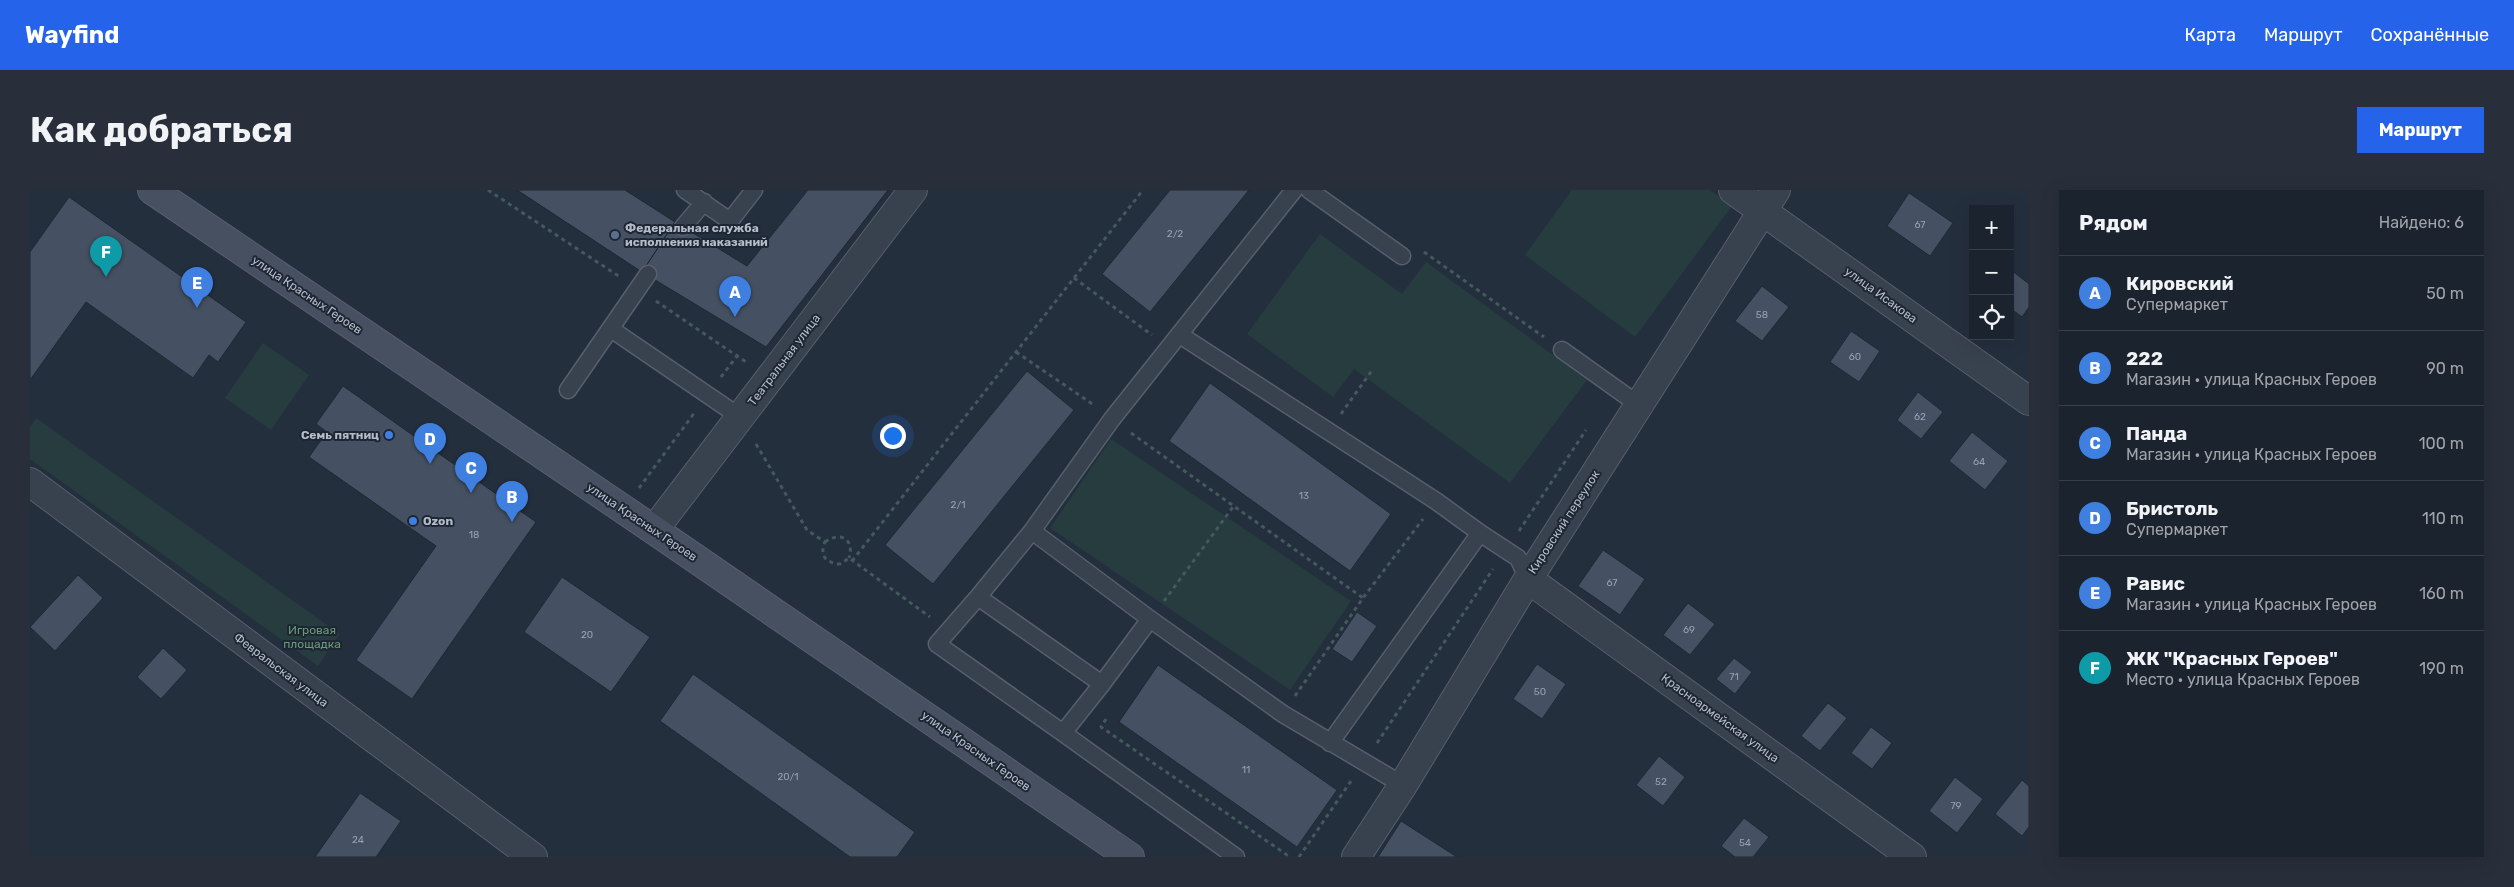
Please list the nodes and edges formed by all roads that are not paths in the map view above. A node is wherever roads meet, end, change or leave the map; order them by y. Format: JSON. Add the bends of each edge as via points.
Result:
{"nodes":[{"id":1,"x":152,"y":190,"type":"edge"},
{"id":2,"x":685,"y":190,"type":"edge"},
{"id":3,"x":754,"y":190,"type":"edge"},
{"id":4,"x":913,"y":190,"type":"edge"},
{"id":5,"x":1294,"y":190,"type":"edge"},
{"id":6,"x":1309,"y":190,"type":"edge"},
{"id":7,"x":1733,"y":190,"type":"edge"},
{"id":8,"x":1769,"y":200,"type":"edge"},
{"id":9,"x":704,"y":202,"type":"junction"},
{"id":10,"x":683,"y":227,"type":"dead end"},
{"id":11,"x":1402,"y":256,"type":"road end"},
{"id":12,"x":648,"y":274,"type":"dead end"},
{"id":13,"x":610,"y":329,"type":"junction"},
{"id":14,"x":1180,"y":335,"type":"junction"},
{"id":15,"x":1562,"y":350,"type":"road end"},
{"id":16,"x":568,"y":390,"type":"dead end"},
{"id":17,"x":2029,"y":401,"type":"edge"},
{"id":18,"x":1639,"y":405,"type":"junction"},
{"id":19,"x":740,"y":417,"type":"junction"},
{"id":20,"x":30,"y":482,"type":"edge"},
{"id":21,"x":654,"y":530,"type":"junction"},
{"id":22,"x":1032,"y":531,"type":"junction"},
{"id":23,"x":1480,"y":533,"type":"junction"},
{"id":24,"x":1528,"y":579,"type":"junction"},
{"id":25,"x":978,"y":597,"type":"junction"},
{"id":26,"x":1150,"y":619,"type":"junction"},
{"id":27,"x":1102,"y":684,"type":"junction"},
{"id":28,"x":1063,"y":733,"type":"junction"},
{"id":29,"x":1330,"y":743,"type":"junction"},
{"id":30,"x":1403,"y":785,"type":"junction"},
{"id":31,"x":533,"y":857,"type":"edge"},
{"id":32,"x":1130,"y":857,"type":"edge"},
{"id":33,"x":1236,"y":857,"type":"edge"},
{"id":34,"x":1356,"y":857,"type":"edge"},
{"id":35,"x":1912,"y":857,"type":"edge"}],
"edges":[{"from":1,"to":21,"type":"main road","name":"улица Красных Героев"},
{"from":2,"to":9,"type":"lane"},
{"from":3,"to":9,"type":"lane","via":[[730,221]]},
{"from":4,"to":19,"type":"street","name":"Театральная улица"},
{"from":5,"to":14,"type":"lane"},
{"from":6,"to":11,"type":"lane"},
{"from":7,"to":8,"type":"street","name":"улица Исакова"},
{"from":8,"to":17,"type":"street","name":"улица Исакова"},
{"from":8,"to":18,"type":"street","name":"Кировский переулок"},
{"from":9,"to":10,"type":"lane"},
{"from":12,"to":13,"type":"lane"},
{"from":13,"to":16,"type":"lane"},
{"from":13,"to":19,"type":"lane"},
{"from":14,"to":22,"type":"lane","via":[[1112,419]]},
{"from":14,"to":23,"type":"lane"},
{"from":15,"to":18,"type":"lane"},
{"from":18,"to":24,"type":"street","name":"Кировский переулок"},
{"from":19,"to":21,"type":"street","name":"Театральная улица"},
{"from":20,"to":31,"type":"street","name":"Февральская улица"},
{"from":21,"to":32,"type":"main road","name":"улица Красных Героев"},
{"from":22,"to":25,"type":"lane"},
{"from":22,"to":26,"type":"lane"},
{"from":23,"to":24,"type":"lane","via":[[1518,558]]},
{"from":23,"to":29,"type":"lane"},
{"from":24,"to":30,"type":"street","name":"Кировский переулок"},
{"from":24,"to":35,"type":"street","name":"Красноармейская улица"},
{"from":25,"to":27,"type":"lane"},
{"from":25,"to":28,"type":"lane","via":[[937,644]]},
{"from":26,"to":27,"type":"lane"},
{"from":26,"to":29,"type":"lane","via":[[1283,714]]},
{"from":27,"to":28,"type":"lane"},
{"from":28,"to":33,"type":"lane"},
{"from":29,"to":30,"type":"lane","via":[[1379,768]]},
{"from":30,"to":34,"type":"street","name":"Кировский переулок"}]}
